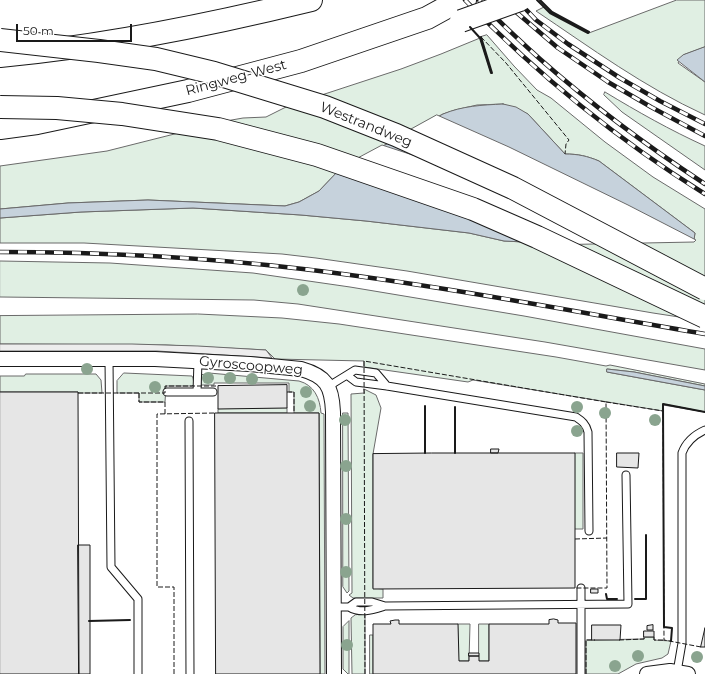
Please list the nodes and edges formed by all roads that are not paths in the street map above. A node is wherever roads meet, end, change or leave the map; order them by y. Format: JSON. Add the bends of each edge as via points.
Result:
{"nodes":[{"id":1,"x":297,"y":0,"type":"edge"},
{"id":2,"x":311,"y":0,"type":"edge"},
{"id":3,"x":520,"y":0,"type":"edge"},
{"id":4,"x":274,"y":9,"type":"junction"},
{"id":5,"x":457,"y":10,"type":"edge"},
{"id":6,"x":0,"y":40,"type":"edge"},
{"id":7,"x":0,"y":56,"type":"edge"},
{"id":8,"x":0,"y":107,"type":"edge"},
{"id":9,"x":0,"y":128,"type":"edge"},
{"id":10,"x":705,"y":289,"type":"edge"},
{"id":11,"x":705,"y":317,"type":"edge"},
{"id":12,"x":0,"y":359,"type":"edge"},
{"id":13,"x":109,"y":359,"type":"junction"},
{"id":14,"x":198,"y":361,"type":"junction"},
{"id":15,"x":348,"y":376,"type":"junction"},
{"id":16,"x":329,"y":386,"type":"junction"},
{"id":17,"x":387,"y":386,"type":"junction"},
{"id":18,"x":167,"y":392,"type":"dead end"},
{"id":19,"x":197,"y":392,"type":"junction"},
{"id":20,"x":213,"y":392,"type":"dead end"},
{"id":21,"x":189,"y":421,"type":"dead end"},
{"id":22,"x":705,"y":430,"type":"edge"},
{"id":23,"x":626,"y":476,"type":"dead end"},
{"id":24,"x":589,"y":532,"type":"dead end"},
{"id":25,"x":581,"y":588,"type":"dead end"},
{"id":26,"x":581,"y":605,"type":"junction"},
{"id":27,"x":334,"y":607,"type":"junction"},
{"id":28,"x":683,"y":673,"type":"edge"},
{"id":29,"x":138,"y":674,"type":"edge"},
{"id":30,"x":190,"y":674,"type":"edge"},
{"id":31,"x":334,"y":674,"type":"edge"},
{"id":32,"x":581,"y":674,"type":"edge"},
{"id":33,"x":646,"y":674,"type":"edge"}],
"edges":[{"from":1,"to":4,"type":"highway"},
{"from":2,"to":4,"type":"highway"},
{"from":3,"to":5,"type":"highway","bridge":true},
{"from":4,"to":7,"type":"highway","via":[[84,46]]},
{"from":5,"to":9,"type":"highway","name":"Ringweg-West","via":[[300,61],[188,91],[37,123]]},
{"from":6,"to":10,"type":"highway","name":"Westrandweg","bridge":true,"via":[[156,59],[221,75],[325,108],[396,136],[513,188]]},
{"from":8,"to":11,"type":"highway","bridge":true,"via":[[57,108],[122,114],[218,130],[318,155],[473,209],[537,236]]},
{"from":12,"to":13,"type":"street","name":"Gyroscoopweg"},
{"from":13,"to":14,"type":"street","name":"Gyroscoopweg"},
{"from":13,"to":29,"type":"lane","via":[[111,566],[138,599]]},
{"from":14,"to":16,"type":"street","name":"Gyroscoopweg","via":[[301,369],[324,379]]},
{"from":14,"to":19,"type":"lane"},
{"from":15,"to":16,"type":"lane"},
{"from":15,"to":17,"type":"lane","via":[[356,382]]},
{"from":15,"to":17,"type":"lane","via":[[355,370],[376,373]]},
{"from":16,"to":27,"type":"street","via":[[333,412]]},
{"from":17,"to":24,"type":"lane","via":[[576,417],[584,423],[588,432]]},
{"from":18,"to":19,"type":"lane"},
{"from":19,"to":20,"type":"lane"},
{"from":21,"to":30,"type":"lane"},
{"from":22,"to":28,"type":"lane","via":[[692,437],[682,453]]},
{"from":23,"to":26,"type":"lane","via":[[628,604]]},
{"from":25,"to":26,"type":"lane"},
{"from":26,"to":27,"type":"lane","via":[[385,606],[372,611]]},
{"from":26,"to":32,"type":"lane"},
{"from":27,"to":31,"type":"street"},
{"from":28,"to":33,"type":"street","via":[[664,671]]}]}
